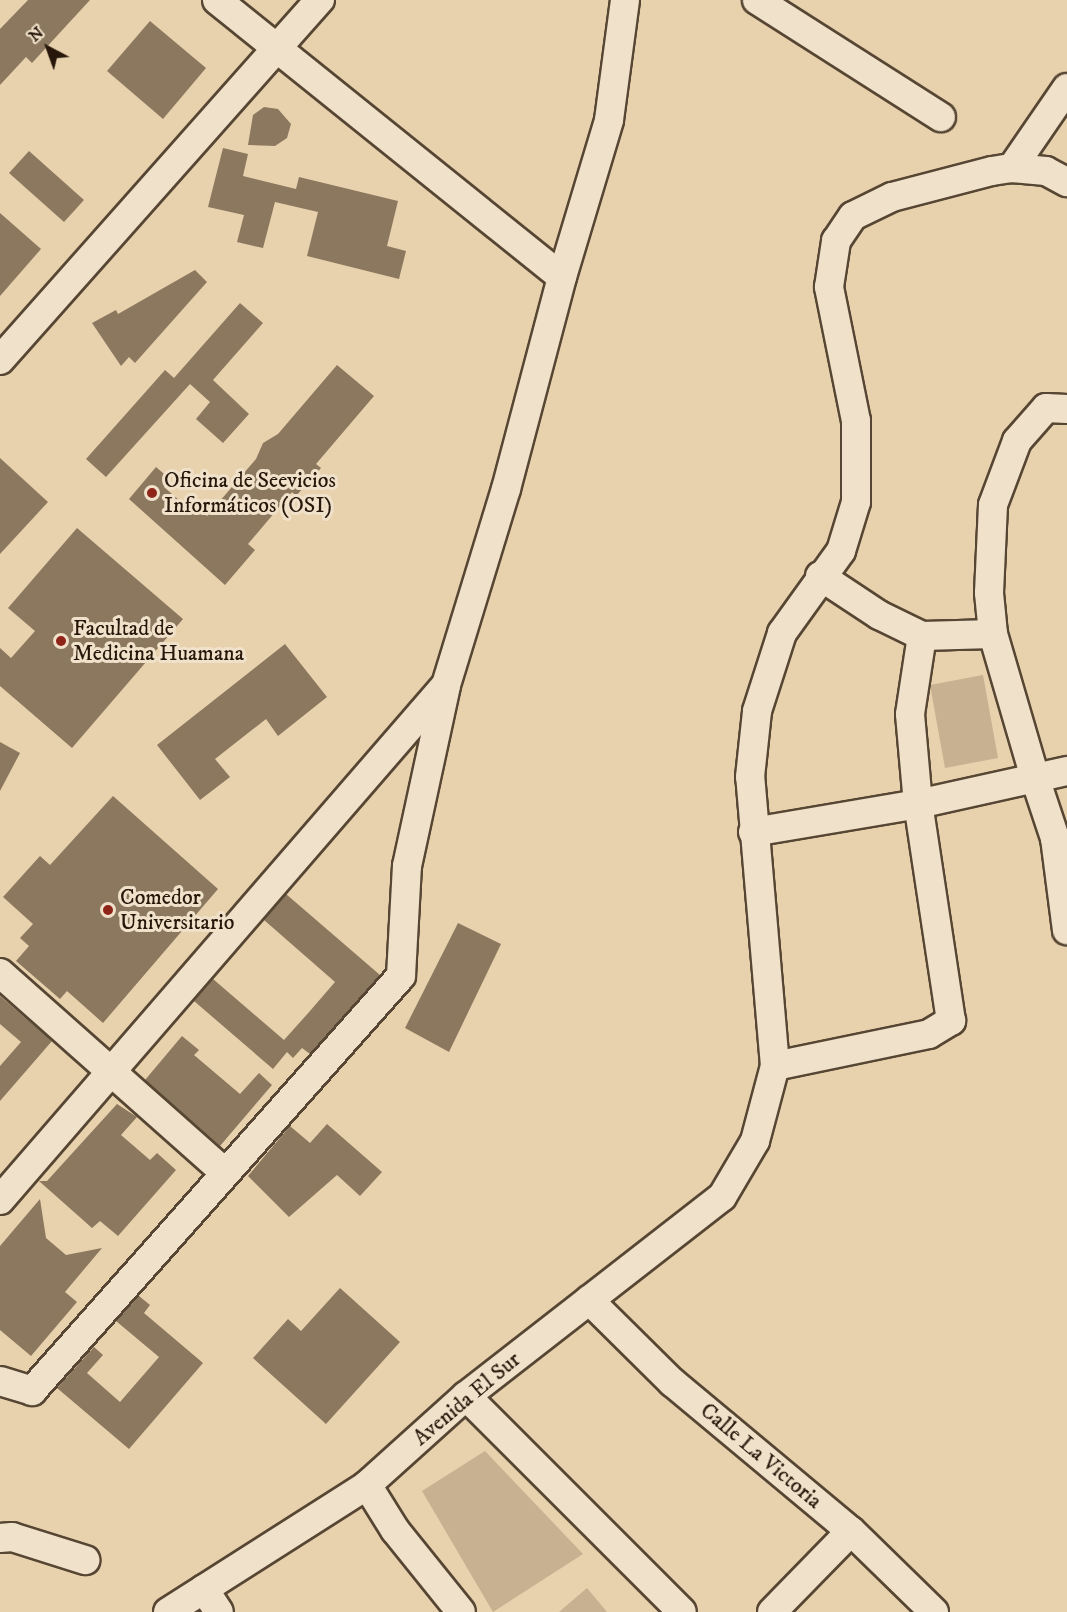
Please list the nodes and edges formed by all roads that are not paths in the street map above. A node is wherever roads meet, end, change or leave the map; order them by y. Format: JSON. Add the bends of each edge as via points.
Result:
{"nodes":[{"id":1,"x":217,"y":0,"type":"edge"},
{"id":2,"x":320,"y":0,"type":"edge"},
{"id":3,"x":625,"y":0,"type":"edge"},
{"id":4,"x":757,"y":0,"type":"edge"},
{"id":5,"x":277,"y":48,"type":"junction"},
{"id":6,"x":1067,"y":88,"type":"edge"},
{"id":7,"x":941,"y":117,"type":"dead end"},
{"id":8,"x":1012,"y":168,"type":"junction"},
{"id":9,"x":1067,"y":182,"type":"edge"},
{"id":10,"x":562,"y":277,"type":"junction"},
{"id":11,"x":0,"y":360,"type":"edge"},
{"id":12,"x":1067,"y":409,"type":"edge"},
{"id":13,"x":820,"y":576,"type":"junction"},
{"id":14,"x":993,"y":634,"type":"junction"},
{"id":15,"x":922,"y":636,"type":"junction"},
{"id":16,"x":446,"y":685,"type":"junction"},
{"id":17,"x":1067,"y":771,"type":"edge"},
{"id":18,"x":1035,"y":778,"type":"junction"},
{"id":19,"x":918,"y":804,"type":"junction"},
{"id":20,"x":753,"y":832,"type":"junction"},
{"id":21,"x":1061,"y":844,"type":"edge"},
{"id":22,"x":1067,"y":930,"type":"edge"},
{"id":23,"x":0,"y":974,"type":"edge"},
{"id":24,"x":775,"y":1066,"type":"junction"},
{"id":25,"x":110,"y":1072,"type":"junction"},
{"id":26,"x":225,"y":1173,"type":"junction"},
{"id":27,"x":0,"y":1200,"type":"edge"},
{"id":28,"x":589,"y":1300,"type":"junction"},
{"id":29,"x":0,"y":1381,"type":"edge"},
{"id":30,"x":466,"y":1396,"type":"junction"},
{"id":31,"x":367,"y":1485,"type":"junction"},
{"id":32,"x":851,"y":1531,"type":"junction"},
{"id":33,"x":0,"y":1538,"type":"edge"},
{"id":34,"x":86,"y":1560,"type":"dead end"},
{"id":35,"x":204,"y":1589,"type":"junction"},
{"id":36,"x":168,"y":1612,"type":"edge"},
{"id":37,"x":219,"y":1612,"type":"edge"},
{"id":38,"x":461,"y":1612,"type":"edge"},
{"id":39,"x":682,"y":1612,"type":"edge"},
{"id":40,"x":772,"y":1612,"type":"edge"},
{"id":41,"x":934,"y":1612,"type":"edge"}],
"edges":[{"from":1,"to":5,"type":"street"},
{"from":2,"to":5,"type":"street"},
{"from":3,"to":10,"type":"street","via":[[609,120]]},
{"from":4,"to":7,"type":"street"},
{"from":5,"to":10,"type":"street"},
{"from":5,"to":11,"type":"street"},
{"from":6,"to":8,"type":"street"},
{"from":8,"to":9,"type":"street","via":[[1046,171]]},
{"from":8,"to":13,"type":"street","via":[[892,196],[853,216],[836,241],[829,287],[856,421],[856,502],[841,551]]},
{"from":10,"to":16,"type":"street","via":[[528,412]]},
{"from":12,"to":14,"type":"street","via":[[1046,408],[1036,415],[1017,441],[993,505],[989,593]]},
{"from":13,"to":15,"type":"street","via":[[879,615]]},
{"from":13,"to":20,"type":"street","via":[[782,633],[757,711],[750,777]]},
{"from":14,"to":15,"type":"street"},
{"from":14,"to":18,"type":"street"},
{"from":15,"to":19,"type":"street","via":[[910,714]]},
{"from":16,"to":25,"type":"street"},
{"from":16,"to":26,"type":"street","via":[[407,866],[401,976]]},
{"from":17,"to":18,"type":"street"},
{"from":18,"to":19,"type":"street"},
{"from":18,"to":21,"type":"street"},
{"from":19,"to":20,"type":"street"},
{"from":19,"to":24,"type":"street","via":[[951,1021],[929,1034]]},
{"from":20,"to":24,"type":"street"},
{"from":21,"to":22,"type":"street"},
{"from":23,"to":25,"type":"street"},
{"from":24,"to":28,"type":"street","name":"Avenida El Sur","via":[[755,1141],[722,1197]]},
{"from":25,"to":26,"type":"street"},
{"from":25,"to":27,"type":"street"},
{"from":26,"to":29,"type":"street","via":[[32,1391]]},
{"from":28,"to":30,"type":"street","name":"Avenida El Sur"},
{"from":28,"to":32,"type":"street","name":"Calle La Victoria","via":[[672,1382]]},
{"from":30,"to":31,"type":"street","name":"Avenida El Sur"},
{"from":30,"to":39,"type":"street"},
{"from":31,"to":35,"type":"street","name":"Avenida El Sur"},
{"from":31,"to":38,"type":"street","via":[[395,1530]]},
{"from":32,"to":40,"type":"street"},
{"from":32,"to":41,"type":"street","name":"Calle La Victoria"},
{"from":33,"to":34,"type":"street","via":[[12,1537]]},
{"from":35,"to":36,"type":"street","name":"Avenida El Sur"},
{"from":35,"to":37,"type":"street"}]}
